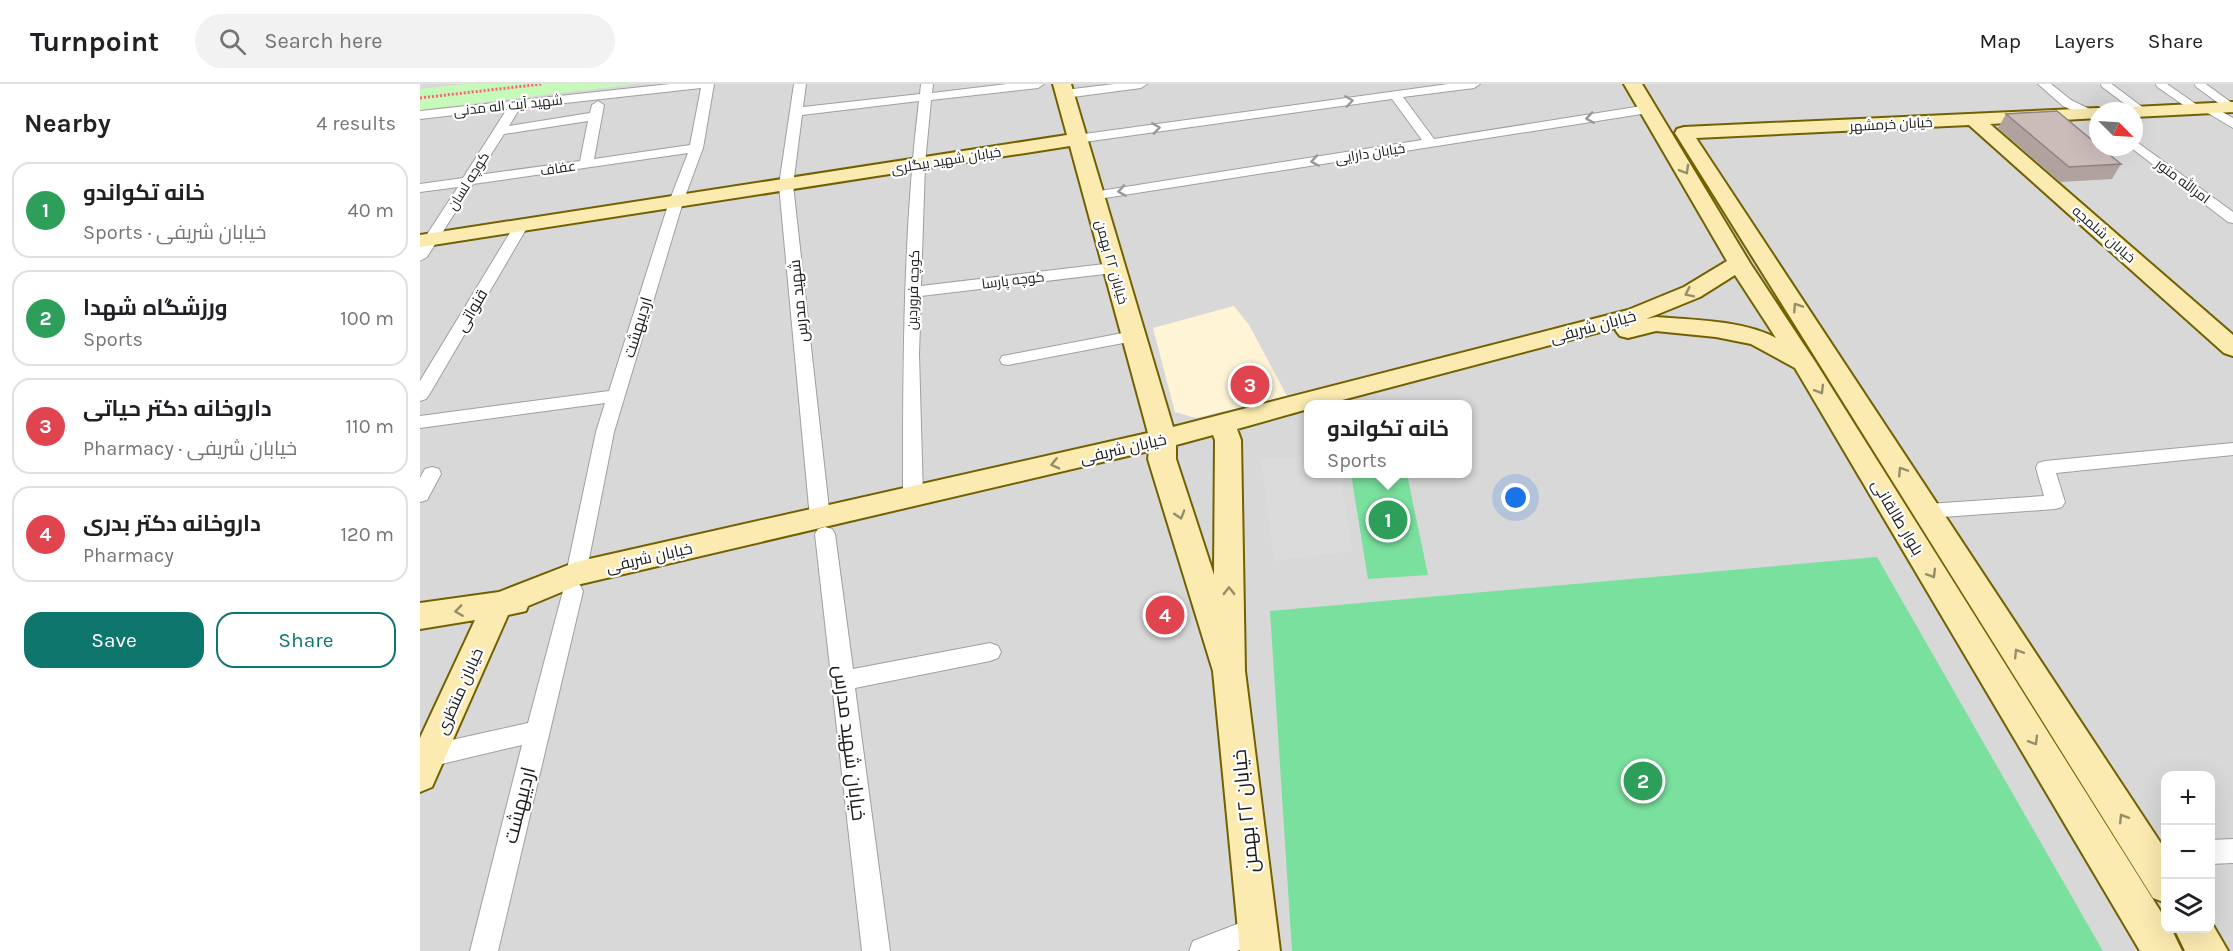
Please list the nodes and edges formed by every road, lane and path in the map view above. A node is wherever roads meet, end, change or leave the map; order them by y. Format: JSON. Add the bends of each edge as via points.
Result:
{"nodes":[{"id":1,"x":542,"y":84,"type":"edge"},
{"id":2,"x":706,"y":84,"type":"edge"},
{"id":3,"x":800,"y":84,"type":"edge"},
{"id":4,"x":1038,"y":84,"type":"edge"},
{"id":5,"x":1141,"y":84,"type":"edge"},
{"id":6,"x":1474,"y":84,"type":"edge"},
{"id":7,"x":1633,"y":84,"type":"edge"},
{"id":8,"x":2043,"y":84,"type":"edge"},
{"id":9,"x":2105,"y":84,"type":"edge"},
{"id":10,"x":2160,"y":84,"type":"edge"},
{"id":11,"x":2199,"y":84,"type":"edge"},
{"id":12,"x":1064,"y":89,"type":"edge"},
{"id":13,"x":926,"y":91,"type":"edge"},
{"id":14,"x":601,"y":95,"type":"junction"},
{"id":15,"x":1395,"y":95,"type":"junction"},
{"id":16,"x":1650,"y":97,"type":"edge"},
{"id":17,"x":420,"y":98,"type":"edge"},
{"id":18,"x":2126,"y":102,"type":"edge"},
{"id":19,"x":516,"y":105,"type":"junction"},
{"id":20,"x":2203,"y":109,"type":"junction"},
{"id":21,"x":795,"y":112,"type":"junction"},
{"id":22,"x":2143,"y":112,"type":"edge"},
{"id":23,"x":2089,"y":113,"type":"edge"},
{"id":24,"x":2233,"y":113,"type":"edge"},
{"id":25,"x":420,"y":115,"type":"edge"},
{"id":26,"x":2089,"y":115,"type":"edge"},
{"id":27,"x":596,"y":116,"type":"junction"},
{"id":28,"x":1975,"y":120,"type":"junction"},
{"id":29,"x":1682,"y":125,"type":"junction"},
{"id":30,"x":500,"y":131,"type":"junction"},
{"id":31,"x":1077,"y":139,"type":"junction"},
{"id":32,"x":1431,"y":143,"type":"junction"},
{"id":33,"x":696,"y":148,"type":"junction"},
{"id":34,"x":2143,"y":150,"type":"edge"},
{"id":35,"x":586,"y":164,"type":"junction"},
{"id":36,"x":918,"y":164,"type":"junction"},
{"id":37,"x":468,"y":180,"type":"junction"},
{"id":38,"x":786,"y":185,"type":"junction"},
{"id":39,"x":420,"y":188,"type":"edge"},
{"id":40,"x":1092,"y":196,"type":"junction"},
{"id":41,"x":676,"y":202,"type":"junction"},
{"id":42,"x":2230,"y":213,"type":"edge"},
{"id":43,"x":521,"y":226,"type":"junction"},
{"id":44,"x":425,"y":240,"type":"edge"},
{"id":45,"x":420,"y":257,"type":"edge"},
{"id":46,"x":1739,"y":263,"type":"junction"},
{"id":47,"x":1113,"y":268,"type":"junction"},
{"id":48,"x":913,"y":292,"type":"junction"},
{"id":49,"x":1133,"y":336,"type":"junction"},
{"id":50,"x":2233,"y":348,"type":"edge"},
{"id":51,"x":1515,"y":354,"type":"junction"},
{"id":52,"x":1008,"y":360,"type":"dead end"},
{"id":53,"x":1804,"y":363,"type":"junction"},
{"id":54,"x":420,"y":395,"type":"edge"},
{"id":55,"x":615,"y":396,"type":"junction"},
{"id":56,"x":1344,"y":400,"type":"edge"},
{"id":57,"x":1375,"y":400,"type":"edge"},
{"id":58,"x":1304,"y":411,"type":"edge"},
{"id":59,"x":1304,"y":419,"type":"edge"},
{"id":60,"x":420,"y":422,"type":"edge"},
{"id":61,"x":1225,"y":432,"type":"junction"},
{"id":62,"x":1163,"y":449,"type":"junction"},
{"id":63,"x":2233,"y":449,"type":"edge"},
{"id":64,"x":432,"y":474,"type":"dead end"},
{"id":65,"x":420,"y":495,"type":"edge"},
{"id":66,"x":913,"y":497,"type":"junction"},
{"id":67,"x":1928,"y":511,"type":"junction"},
{"id":68,"x":823,"y":526,"type":"junction"},
{"id":69,"x":574,"y":582,"type":"junction"},
{"id":70,"x":497,"y":606,"type":"junction"},
{"id":71,"x":420,"y":616,"type":"edge"},
{"id":72,"x":990,"y":652,"type":"dead end"},
{"id":73,"x":1229,"y":671,"type":"junction"},
{"id":74,"x":842,"y":681,"type":"junction"},
{"id":75,"x":537,"y":731,"type":"junction"},
{"id":76,"x":423,"y":770,"type":"edge"},
{"id":77,"x":2215,"y":852,"type":"edge"},
{"id":78,"x":2233,"y":852,"type":"edge"},
{"id":79,"x":2156,"y":854,"type":"edge"},
{"id":80,"x":2164,"y":879,"type":"edge"},
{"id":81,"x":2196,"y":933,"type":"edge"},
{"id":82,"x":1259,"y":940,"type":"edge"},
{"id":83,"x":484,"y":951,"type":"edge"},
{"id":84,"x":876,"y":951,"type":"edge"},
{"id":85,"x":1203,"y":951,"type":"edge"},
{"id":86,"x":2162,"y":951,"type":"edge"},
{"id":87,"x":2208,"y":951,"type":"edge"}],
"edges":[{"from":1,"to":17,"type":"path"},
{"from":2,"to":14,"type":"street","name":"شهید آیت اله مدنی"},
{"from":2,"to":33,"type":"street","name":"اردیبهشت"},
{"from":3,"to":21,"type":"street","name":"شهید مدرس"},
{"from":4,"to":13,"type":"street"},
{"from":5,"to":12,"type":"street"},
{"from":6,"to":15,"type":"street","name":"خیابان شهید بیگلری"},
{"from":7,"to":16,"type":"main road","name":"بلوار طالقانی"},
{"from":8,"to":23,"type":"street","via":[[2067,103]]},
{"from":9,"to":18,"type":"lane"},
{"from":10,"to":20,"type":"lane"},
{"from":11,"to":24,"type":"lane"},
{"from":12,"to":31,"type":"main road","name":"خیابان ۲۲ بهمن"},
{"from":13,"to":21,"type":"street"},
{"from":13,"to":36,"type":"street","name":"کوچه فروردین"},
{"from":14,"to":19,"type":"street","name":"شهید آیت اله مدنی"},
{"from":14,"to":27,"type":"street"},
{"from":31,"to":15,"type":"street","name":"خیابان شهید بیگلری","one_way":true},
{"from":15,"to":32,"type":"street"},
{"from":16,"to":29,"type":"main road","name":"بلوار طالقانی"},
{"from":16,"to":32,"type":"street","name":"خیابان دارایی","one_way":true},
{"from":16,"to":46,"type":"main road","name":"بلوار طالقانی","one_way":true},
{"from":19,"to":25,"type":"street","name":"شهید آیت اله مدنی"},
{"from":19,"to":30,"type":"street","name":"کوچه لسان"},
{"from":20,"to":22,"type":"main road"},
{"from":20,"to":24,"type":"main road"},
{"from":21,"to":38,"type":"street","name":"شهید مدرس"},
{"from":26,"to":28,"type":"main road","name":"خیابان خرمشهر"},
{"from":27,"to":30,"type":"street"},
{"from":27,"to":35,"type":"street"},
{"from":28,"to":29,"type":"main road","name":"خیابان خرمشهر","via":[[1728,131]]},
{"from":28,"to":50,"type":"main road","name":"خیابان شلمچه"},
{"from":67,"to":29,"type":"main road","name":"بلوار طالقانی","one_way":true},
{"from":30,"to":37,"type":"street","name":"کوچه لسان"},
{"from":31,"to":36,"type":"main road","name":"خیابان شهید بیگلری"},
{"from":31,"to":40,"type":"main road","name":"خیابان ۲۲ بهمن"},
{"from":32,"to":40,"type":"street","name":"خیابان دارایی","one_way":true},
{"from":33,"to":35,"type":"street","name":"عفاف"},
{"from":33,"to":41,"type":"street","name":"اردیبهشت"},
{"from":34,"to":42,"type":"street","name":"امرالله متور"},
{"from":35,"to":37,"type":"street","name":"عفاف"},
{"from":36,"to":38,"type":"main road","name":"خیابان شهید بیگلری"},
{"from":36,"to":48,"type":"street","name":"کوچه فروردین"},
{"from":37,"to":39,"type":"street","name":"عفاف"},
{"from":37,"to":44,"type":"street","name":"کوچه لسان"},
{"from":38,"to":41,"type":"main road","name":"خیابان شهید بیگلری"},
{"from":38,"to":68,"type":"street","name":"شهید مدرس"},
{"from":40,"to":47,"type":"main road","name":"خیابان ۲۲ بهمن"},
{"from":41,"to":43,"type":"main road","name":"خیابان شهید بیگلری"},
{"from":41,"to":55,"type":"street","name":"اردیبهشت"},
{"from":43,"to":44,"type":"main road","name":"خیابان شهید بیگلری"},
{"from":43,"to":54,"type":"street","name":"قنواتی"},
{"from":44,"to":45,"type":"street","name":"کوچه لسان"},
{"from":46,"to":51,"type":"main road","name":"خیابان شریفی","one_way":true,"via":[[1692,292],[1636,315]]},
{"from":46,"to":53,"type":"main road","name":"بلوار طالقانی"},
{"from":47,"to":48,"type":"street","name":"کوچه پارسا"},
{"from":47,"to":49,"type":"main road","name":"خیابان ۲۲ بهمن"},
{"from":48,"to":66,"type":"street","name":"کوچه فروردین"},
{"from":49,"to":52,"type":"street"},
{"from":49,"to":62,"type":"main road","name":"خیابان ۲۲ بهمن"},
{"from":51,"to":53,"type":"main road","name":"خیابان شریفی","via":[[1656,324],[1758,338]]},
{"from":51,"to":56,"type":"main road","name":"خیابان شریفی"},
{"from":51,"to":57,"type":"main road","name":"خیابان شریفی"},
{"from":53,"to":86,"type":"main road","name":"بلوار طالقانی","one_way":true},
{"from":55,"to":60,"type":"street"},
{"from":55,"to":69,"type":"street","name":"اردیبهشت"},
{"from":58,"to":61,"type":"main road","name":"خیابان شریفی"},
{"from":59,"to":61,"type":"main road","name":"خیابان شریفی"},
{"from":61,"to":62,"type":"main road","name":"خیابان شریفی"},
{"from":73,"to":61,"type":"main road","one_way":true},
{"from":62,"to":66,"type":"main road","name":"خیابان شریفی","one_way":true},
{"from":62,"to":68,"type":"main road","name":"خیابان شریفی"},
{"from":62,"to":73,"type":"main road","name":"خیابان ۲۲ بهمن","one_way":true},
{"from":63,"to":67,"type":"street","via":[[2045,468],[2055,502]]},
{"from":64,"to":65,"type":"street"},
{"from":66,"to":68,"type":"main road","name":"خیابان شریفی"},
{"from":79,"to":67,"type":"main road","name":"بلوار طالقانی","one_way":true},
{"from":68,"to":69,"type":"main road","name":"خیابان شریفی"},
{"from":68,"to":74,"type":"street","name":"خیابان شهید مدرس"},
{"from":69,"to":70,"type":"main road","name":"خیابان شریفی"},
{"from":69,"to":75,"type":"street","name":"اردیبهشت"},
{"from":70,"to":71,"type":"main road","name":"خیابان شریفی","one_way":true},
{"from":70,"to":76,"type":"main road","name":"خیابان منتظری"},
{"from":72,"to":74,"type":"street"},
{"from":73,"to":82,"type":"main road","name":"خیابان ۲۲ بهمن"},
{"from":74,"to":84,"type":"street","name":"خیابان شهید مدرس"},
{"from":75,"to":76,"type":"street"},
{"from":75,"to":83,"type":"street","name":"اردیبهشت"},
{"from":77,"to":78,"type":"street"},
{"from":79,"to":80,"type":"main road","name":"بلوار طالقانی"},
{"from":81,"to":87,"type":"main road"},
{"from":82,"to":85,"type":"street"}]}
